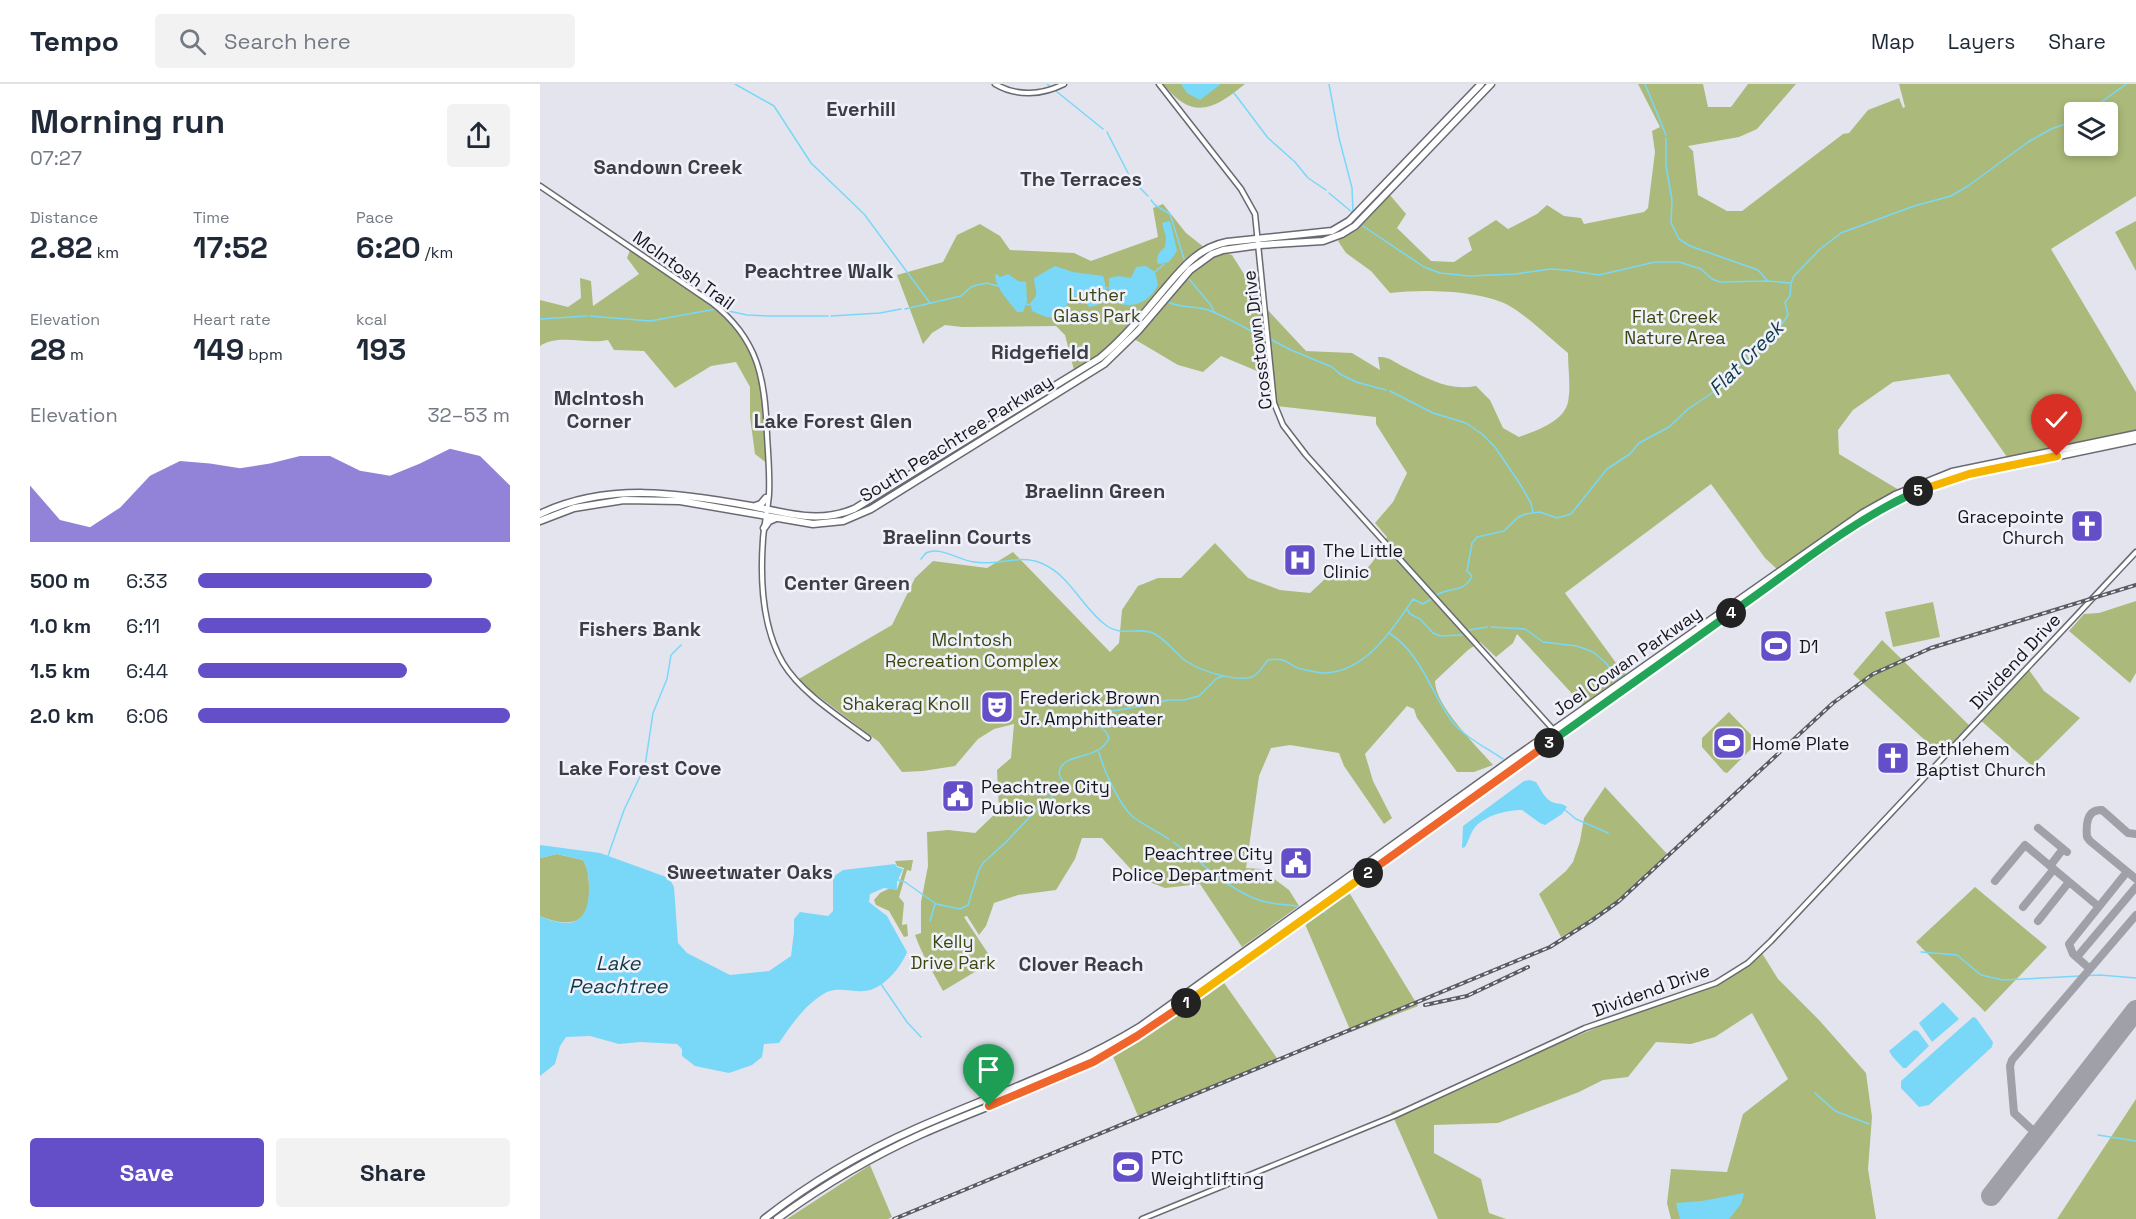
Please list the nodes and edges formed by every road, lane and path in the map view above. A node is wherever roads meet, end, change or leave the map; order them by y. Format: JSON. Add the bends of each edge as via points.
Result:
{"nodes":[{"id":1,"x":995,"y":84,"type":"edge"},
{"id":2,"x":1064,"y":84,"type":"edge"},
{"id":3,"x":1159,"y":84,"type":"edge"},
{"id":4,"x":1481,"y":84,"type":"edge"},
{"id":5,"x":1491,"y":84,"type":"edge"},
{"id":6,"x":540,"y":186,"type":"edge"},
{"id":7,"x":1259,"y":242,"type":"junction"},
{"id":8,"x":2136,"y":434,"type":"edge"},
{"id":9,"x":2136,"y":440,"type":"edge"},
{"id":10,"x":2012,"y":462,"type":"junction"},
{"id":11,"x":767,"y":499,"type":"junction"},
{"id":12,"x":754,"y":510,"type":"junction"},
{"id":13,"x":774,"y":511,"type":"junction"},
{"id":14,"x":765,"y":512,"type":"junction"},
{"id":15,"x":540,"y":514,"type":"edge"},
{"id":16,"x":777,"y":518,"type":"junction"},
{"id":17,"x":540,"y":521,"type":"edge"},
{"id":18,"x":763,"y":528,"type":"junction"},
{"id":19,"x":2136,"y":552,"type":"edge"},
{"id":20,"x":1557,"y":733,"type":"junction"},
{"id":21,"x":868,"y":738,"type":"dead end"},
{"id":22,"x":765,"y":1219,"type":"edge"},
{"id":23,"x":777,"y":1219,"type":"edge"},
{"id":24,"x":1142,"y":1219,"type":"edge"}],
"edges":[{"from":1,"to":2,"type":"street","via":[[1011,91],[1035,93]]},
{"from":3,"to":7,"type":"street","name":"Crosstown Drive","via":[[1246,197],[1255,214]]},
{"from":4,"to":7,"type":"main road","name":"South Peachtree Parkway","via":[[1349,221],[1332,231]]},
{"from":5,"to":7,"type":"main road","name":"South Peachtree Parkway","via":[[1342,234],[1323,241]]},
{"from":6,"to":11,"type":"street","name":"McIntosh Trail","via":[[711,302],[736,325],[750,345],[763,381]]},
{"from":7,"to":13,"type":"main road","name":"South Peachtree Parkway","via":[[1221,243],[1197,255],[1100,358],[854,509],[820,518]]},
{"from":7,"to":16,"type":"main road","name":"South Peachtree Parkway","via":[[1223,250],[1199,261],[1138,331],[1104,363],[872,509],[827,524]]},
{"from":7,"to":20,"type":"street","name":"Crosstown Drive","via":[[1274,403],[1283,426]]},
{"from":8,"to":10,"type":"main road","name":"Joel Cowan Parkway"},
{"from":9,"to":10,"type":"main road","name":"Joel Cowan Parkway"},
{"from":10,"to":20,"type":"main road","name":"Joel Cowan Parkway","via":[[1941,482],[1866,518]]},
{"from":11,"to":12,"type":"main road"},
{"from":11,"to":13,"type":"main road"},
{"from":11,"to":14,"type":"street","name":"McIntosh Trail"},
{"from":12,"to":14,"type":"main road","name":"South Peachtree Parkway"},
{"from":12,"to":15,"type":"main road","name":"South Peachtree Parkway","via":[[676,494],[637,493],[584,499]]},
{"from":12,"to":17,"type":"main road","name":"South Peachtree Parkway","via":[[680,501],[624,500],[574,508]]},
{"from":12,"to":18,"type":"main road"},
{"from":13,"to":14,"type":"main road","name":"South Peachtree Parkway"},
{"from":14,"to":16,"type":"main road","name":"South Peachtree Parkway"},
{"from":14,"to":18,"type":"street","name":"McIntosh Trail"},
{"from":16,"to":18,"type":"main road"},
{"from":18,"to":21,"type":"street","name":"McIntosh Trail","via":[[763,598],[771,636],[783,663],[801,686]]},
{"from":19,"to":24,"type":"street","name":"Dividend Drive","via":[[1771,941],[1741,967],[1716,983],[1585,1028],[1394,1116]]},
{"from":20,"to":22,"type":"main road","name":"Joel Cowan Parkway","via":[[1135,1030],[1078,1061],[880,1145]]},
{"from":20,"to":23,"type":"main road","name":"Joel Cowan Parkway","via":[[1129,1042],[1081,1068],[884,1152]]}]}
